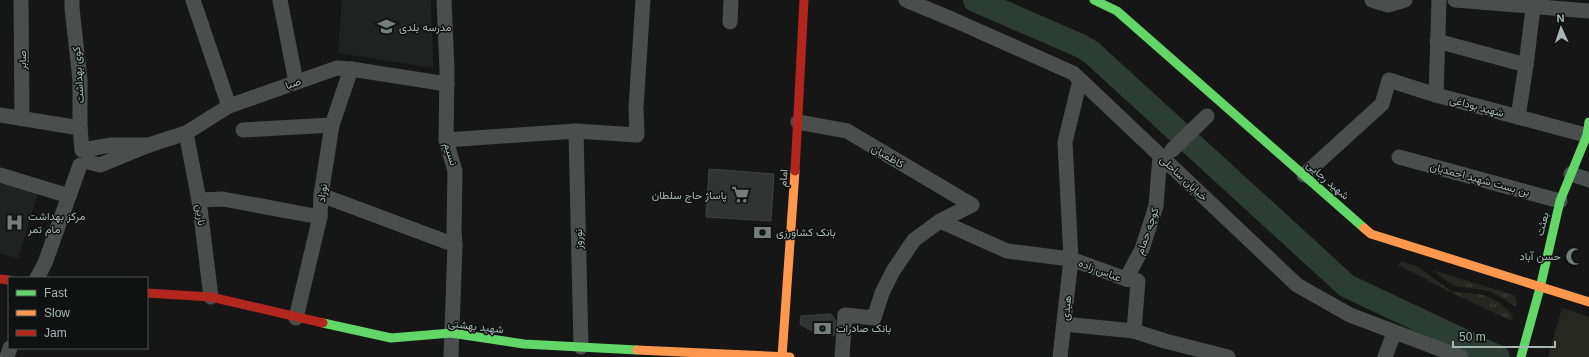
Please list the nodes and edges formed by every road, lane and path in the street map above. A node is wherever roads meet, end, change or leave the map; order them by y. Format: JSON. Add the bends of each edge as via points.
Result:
{"nodes":[{"id":1,"x":22,"y":0,"type":"edge"},
{"id":2,"x":72,"y":0,"type":"edge"},
{"id":3,"x":193,"y":0,"type":"edge"},
{"id":4,"x":280,"y":0,"type":"edge"},
{"id":5,"x":444,"y":0,"type":"edge"},
{"id":6,"x":643,"y":0,"type":"edge"},
{"id":7,"x":731,"y":0,"type":"edge"},
{"id":8,"x":804,"y":0,"type":"edge"},
{"id":9,"x":906,"y":0,"type":"edge"},
{"id":10,"x":1094,"y":0,"type":"edge"},
{"id":11,"x":1372,"y":0,"type":"edge"},
{"id":12,"x":1405,"y":0,"type":"edge"},
{"id":13,"x":1439,"y":0,"type":"edge"},
{"id":14,"x":1455,"y":0,"type":"edge"},
{"id":15,"x":1534,"y":3,"type":"edge"},
{"id":16,"x":1589,"y":11,"type":"edge"},
{"id":17,"x":730,"y":22,"type":"dead end"},
{"id":18,"x":1438,"y":41,"type":"junction"},
{"id":19,"x":1526,"y":65,"type":"junction"},
{"id":20,"x":351,"y":69,"type":"junction"},
{"id":21,"x":1080,"y":80,"type":"junction"},
{"id":22,"x":296,"y":82,"type":"junction"},
{"id":23,"x":447,"y":84,"type":"junction"},
{"id":24,"x":1436,"y":95,"type":"junction"},
{"id":25,"x":229,"y":106,"type":"junction"},
{"id":26,"x":0,"y":115,"type":"edge"},
{"id":27,"x":1206,"y":116,"type":"dead end"},
{"id":28,"x":1518,"y":117,"type":"junction"},
{"id":29,"x":22,"y":119,"type":"junction"},
{"id":30,"x":798,"y":122,"type":"junction"},
{"id":31,"x":332,"y":125,"type":"junction"},
{"id":32,"x":80,"y":128,"type":"junction"},
{"id":33,"x":243,"y":130,"type":"dead end"},
{"id":34,"x":576,"y":131,"type":"junction"},
{"id":35,"x":1588,"y":131,"type":"edge"},
{"id":36,"x":186,"y":134,"type":"junction"},
{"id":37,"x":446,"y":140,"type":"junction"},
{"id":38,"x":1166,"y":153,"type":"junction"},
{"id":39,"x":1399,"y":157,"type":"dead end"},
{"id":40,"x":83,"y":159,"type":"junction"},
{"id":41,"x":1571,"y":174,"type":"junction"},
{"id":42,"x":0,"y":175,"type":"edge"},
{"id":43,"x":1304,"y":175,"type":"junction"},
{"id":44,"x":1589,"y":180,"type":"edge"},
{"id":45,"x":321,"y":195,"type":"junction"},
{"id":46,"x":69,"y":196,"type":"junction"},
{"id":47,"x":199,"y":200,"type":"junction"},
{"id":48,"x":1560,"y":201,"type":"junction"},
{"id":49,"x":320,"y":217,"type":"junction"},
{"id":50,"x":940,"y":221,"type":"junction"},
{"id":51,"x":455,"y":245,"type":"junction"},
{"id":52,"x":1072,"y":259,"type":"junction"},
{"id":53,"x":38,"y":277,"type":"edge"},
{"id":54,"x":1126,"y":279,"type":"junction"},
{"id":55,"x":1540,"y":288,"type":"junction"},
{"id":56,"x":148,"y":293,"type":"edge"},
{"id":57,"x":211,"y":298,"type":"junction"},
{"id":58,"x":1589,"y":302,"type":"edge"},
{"id":59,"x":296,"y":318,"type":"junction"},
{"id":60,"x":1064,"y":324,"type":"junction"},
{"id":61,"x":1134,"y":331,"type":"junction"},
{"id":62,"x":451,"y":333,"type":"junction"},
{"id":63,"x":1394,"y":333,"type":"junction"},
{"id":64,"x":524,"y":350,"type":"edge"},
{"id":65,"x":571,"y":350,"type":"edge"},
{"id":66,"x":724,"y":355,"type":"edge"},
{"id":67,"x":450,"y":357,"type":"edge"},
{"id":68,"x":784,"y":357,"type":"edge"},
{"id":69,"x":842,"y":357,"type":"edge"},
{"id":70,"x":1060,"y":357,"type":"edge"},
{"id":71,"x":1228,"y":357,"type":"edge"},
{"id":72,"x":1385,"y":357,"type":"edge"},
{"id":73,"x":1460,"y":357,"type":"edge"},
{"id":74,"x":1521,"y":357,"type":"edge"}],
"edges":[{"from":1,"to":29,"type":"street","name":"صابر"},
{"from":2,"to":32,"type":"street","name":"کوی بهداشت","via":[[80,80]]},
{"from":3,"to":25,"type":"street"},
{"from":4,"to":22,"type":"street"},
{"from":5,"to":23,"type":"street","name":"نسیم"},
{"from":6,"to":34,"type":"street","via":[[636,108],[637,135]]},
{"from":7,"to":17,"type":"street"},
{"from":8,"to":30,"type":"street","name":"امام"},
{"from":9,"to":21,"type":"street","name":"خیابان ساحلی","via":[[1073,73]]},
{"from":10,"to":43,"type":"street","name":"شهید رجایی","via":[[1117,11]]},
{"from":11,"to":12,"type":"street","via":[[1388,5]]},
{"from":13,"to":18,"type":"street","name":"شهید بوداغی"},
{"from":14,"to":15,"type":"street"},
{"from":15,"to":16,"type":"street"},
{"from":15,"to":19,"type":"street"},
{"from":18,"to":19,"type":"street"},
{"from":18,"to":24,"type":"street","name":"شهید بوداغی"},
{"from":19,"to":28,"type":"street"},
{"from":20,"to":22,"type":"street","name":"صبا","via":[[337,68]]},
{"from":20,"to":23,"type":"street","name":"صبا"},
{"from":20,"to":31,"type":"street","name":"نوزاد"},
{"from":21,"to":38,"type":"street","name":"خیابان ساحلی"},
{"from":21,"to":52,"type":"street","name":"عباس زاده","via":[[1065,142]]},
{"from":22,"to":25,"type":"street","name":"صبا"},
{"from":23,"to":37,"type":"street","name":"نسیم"},
{"from":24,"to":28,"type":"street","name":"شهید بوداغی"},
{"from":24,"to":43,"type":"street","via":[[1389,80],[1382,104]]},
{"from":25,"to":36,"type":"street","name":"صبا"},
{"from":26,"to":29,"type":"street"},
{"from":27,"to":38,"type":"street"},
{"from":28,"to":35,"type":"street","name":"شهید بوداغی"},
{"from":29,"to":32,"type":"street"},
{"from":30,"to":50,"type":"street","name":"کاظمیان","via":[[847,132],[972,205]]},
{"from":30,"to":68,"type":"street","name":"امام"},
{"from":31,"to":33,"type":"street"},
{"from":31,"to":45,"type":"street","name":"نوزاد"},
{"from":32,"to":40,"type":"street","name":"کوی بهداشت"},
{"from":34,"to":37,"type":"street"},
{"from":34,"to":65,"type":"street","name":"نوروز"},
{"from":35,"to":41,"type":"street","name":"بعثت"},
{"from":36,"to":40,"type":"street","name":"صبا","via":[[150,145],[111,145]]},
{"from":36,"to":47,"type":"street","name":"نارین"},
{"from":37,"to":51,"type":"street","name":"نسیم","via":[[456,171]]},
{"from":38,"to":54,"type":"street","name":"کوچه حمام","via":[[1156,206],[1142,249]]},
{"from":38,"to":63,"type":"street","name":"خیابان ساحلی","via":[[1297,285],[1350,315]]},
{"from":39,"to":48,"type":"street","name":"بن بست شهید احمدیان"},
{"from":40,"to":46,"type":"street","name":"کوی بهداشت"},
{"from":41,"to":44,"type":"street"},
{"from":41,"to":48,"type":"street","name":"بعثت"},
{"from":42,"to":46,"type":"street"},
{"from":43,"to":55,"type":"street","name":"شهید رجایی","via":[[1371,234]]},
{"from":45,"to":49,"type":"street","name":"نوزاد"},
{"from":45,"to":51,"type":"street"},
{"from":46,"to":53,"type":"street","name":"کوی بهداشت"},
{"from":47,"to":49,"type":"street","via":[[223,199]]},
{"from":47,"to":57,"type":"street","name":"نارین"},
{"from":48,"to":55,"type":"street","name":"بعثت"},
{"from":49,"to":59,"type":"street","name":"نوزاد"},
{"from":50,"to":52,"type":"street","via":[[1007,250]]},
{"from":50,"to":69,"type":"street","via":[[909,246],[882,293],[874,318],[845,315]]},
{"from":51,"to":62,"type":"street","name":"نسیم"},
{"from":52,"to":54,"type":"street","name":"عباس زاده"},
{"from":52,"to":60,"type":"street","name":"هیدی"},
{"from":54,"to":61,"type":"street","name":"عباس زاده","via":[[1138,281]]},
{"from":55,"to":58,"type":"street","name":"شهید رجایی"},
{"from":55,"to":74,"type":"street","name":"بعثت"},
{"from":56,"to":57,"type":"street","name":"شهید بهشتی"},
{"from":57,"to":59,"type":"street","name":"شهید بهشتی"},
{"from":59,"to":62,"type":"street","name":"شهید بهشتی","via":[[391,338]]},
{"from":60,"to":61,"type":"street"},
{"from":60,"to":70,"type":"street","name":"هیدی"},
{"from":61,"to":71,"type":"street"},
{"from":62,"to":64,"type":"street","name":"شهید بهشتی"},
{"from":62,"to":67,"type":"street","name":"نسیم"},
{"from":63,"to":72,"type":"street"},
{"from":63,"to":73,"type":"street","name":"خیابان ساحلی"},
{"from":64,"to":65,"type":"street","name":"شهید بهشتی"},
{"from":65,"to":66,"type":"street","name":"شهید بهشتی"},
{"from":66,"to":68,"type":"street","name":"شهید بهشتی"}]}
